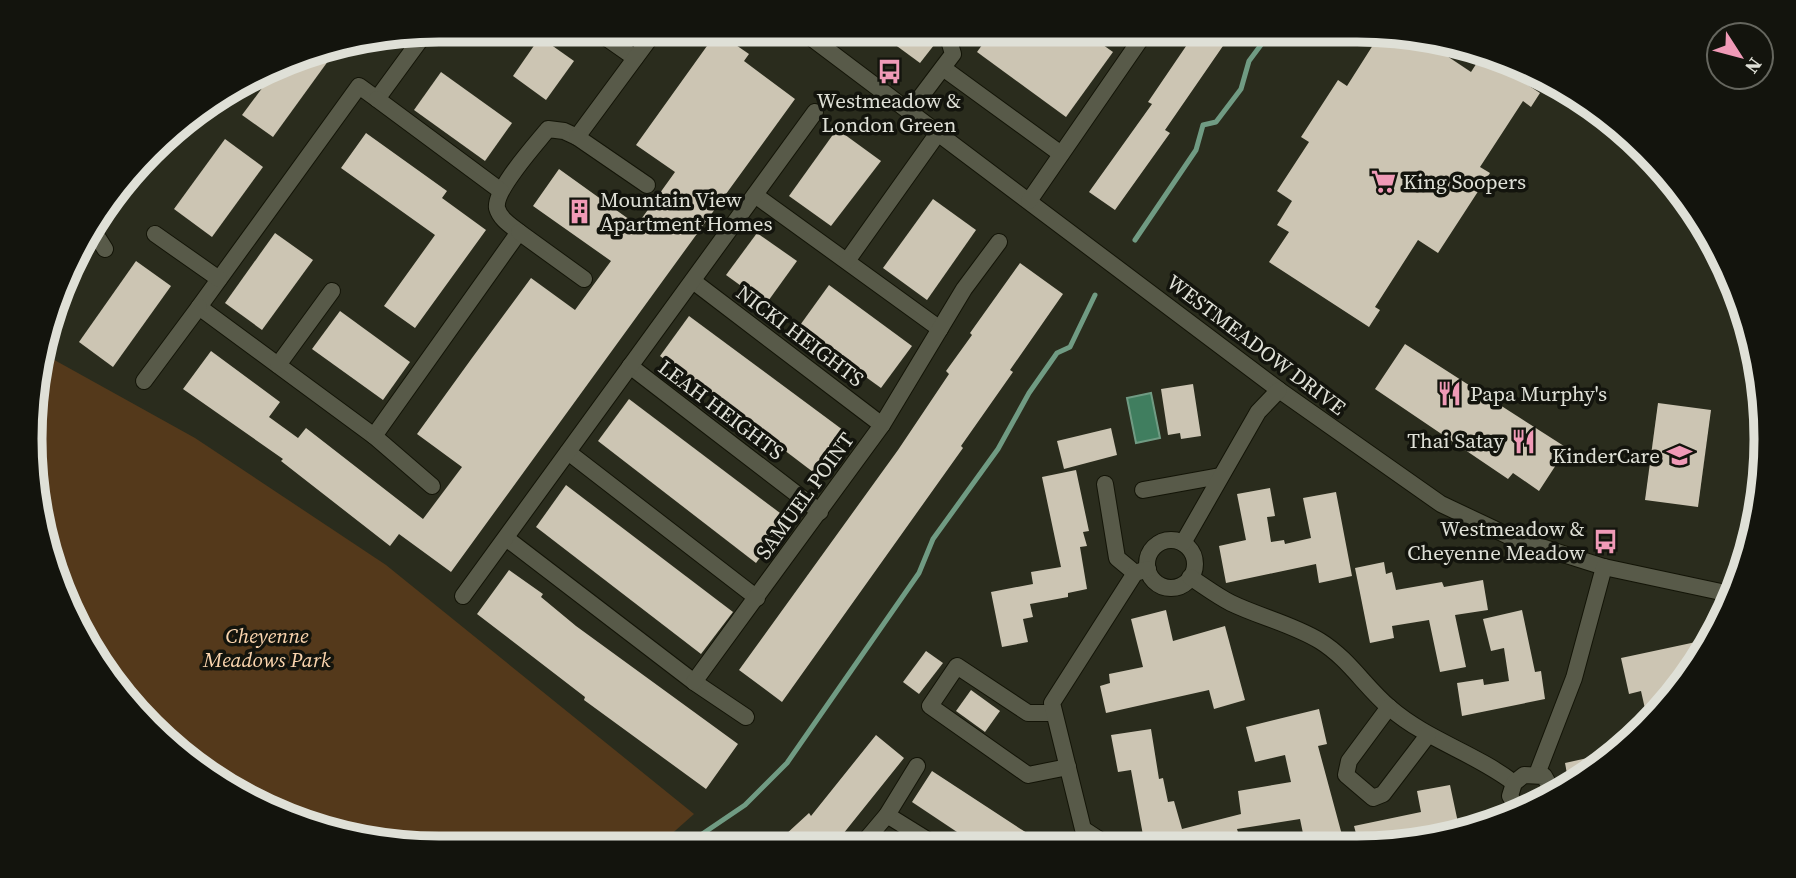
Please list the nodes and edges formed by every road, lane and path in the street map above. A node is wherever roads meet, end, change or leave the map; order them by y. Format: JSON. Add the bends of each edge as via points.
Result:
{"nodes":[{"id":1,"x":612,"y":42,"type":"edge"},
{"id":2,"x":647,"y":42,"type":"edge"},
{"id":3,"x":817,"y":42,"type":"edge"},
{"id":4,"x":950,"y":42,"type":"edge"},
{"id":5,"x":1138,"y":42,"type":"edge"},
{"id":6,"x":418,"y":43,"type":"edge"},
{"id":7,"x":635,"y":58,"type":"junction"},
{"id":8,"x":943,"y":68,"type":"junction"},
{"id":9,"x":377,"y":99,"type":"junction"},
{"id":10,"x":909,"y":111,"type":"junction"},
{"id":11,"x":816,"y":112,"type":"dead end"},
{"id":12,"x":939,"y":133,"type":"junction"},
{"id":13,"x":578,"y":137,"type":"junction"},
{"id":14,"x":1061,"y":154,"type":"junction"},
{"id":15,"x":647,"y":185,"type":"dead end"},
{"id":16,"x":501,"y":191,"type":"junction"},
{"id":17,"x":755,"y":195,"type":"junction"},
{"id":18,"x":1030,"y":201,"type":"junction"},
{"id":19,"x":519,"y":232,"type":"junction"},
{"id":20,"x":155,"y":234,"type":"dead end"},
{"id":21,"x":97,"y":237,"type":"edge"},
{"id":22,"x":999,"y":242,"type":"dead end"},
{"id":23,"x":105,"y":249,"type":"dead end"},
{"id":24,"x":847,"y":261,"type":"junction"},
{"id":25,"x":219,"y":279,"type":"junction"},
{"id":26,"x":584,"y":279,"type":"dead end"},
{"id":27,"x":693,"y":281,"type":"junction"},
{"id":28,"x":332,"y":290,"type":"dead end"},
{"id":29,"x":199,"y":307,"type":"junction"},
{"id":30,"x":940,"y":329,"type":"junction"},
{"id":31,"x":278,"y":365,"type":"junction"},
{"id":32,"x":630,"y":366,"type":"junction"},
{"id":33,"x":144,"y":381,"type":"dead end"},
{"id":34,"x":1279,"y":390,"type":"junction"},
{"id":35,"x":882,"y":425,"type":"junction"},
{"id":36,"x":374,"y":436,"type":"junction"},
{"id":37,"x":568,"y":452,"type":"junction"},
{"id":38,"x":1220,"y":476,"type":"junction"},
{"id":39,"x":1105,"y":484,"type":"dead end"},
{"id":40,"x":432,"y":486,"type":"dead end"},
{"id":41,"x":1143,"y":489,"type":"dead end"},
{"id":42,"x":820,"y":512,"type":"junction"},
{"id":43,"x":506,"y":538,"type":"junction"},
{"id":44,"x":1183,"y":543,"type":"junction"},
{"id":45,"x":1604,"y":567,"type":"junction"},
{"id":46,"x":1141,"y":571,"type":"junction"},
{"id":47,"x":1190,"y":577,"type":"junction"},
{"id":48,"x":1724,"y":592,"type":"edge"},
{"id":49,"x":463,"y":596,"type":"dead end"},
{"id":50,"x":757,"y":598,"type":"junction"},
{"id":51,"x":694,"y":682,"type":"junction"},
{"id":52,"x":1389,"y":707,"type":"junction"},
{"id":53,"x":1054,"y":713,"type":"junction"},
{"id":54,"x":746,"y":717,"type":"dead end"},
{"id":55,"x":1428,"y":736,"type":"junction"},
{"id":56,"x":917,"y":766,"type":"dead end"},
{"id":57,"x":1068,"y":767,"type":"junction"},
{"id":58,"x":1537,"y":774,"type":"junction"},
{"id":59,"x":1514,"y":783,"type":"junction"},
{"id":60,"x":1551,"y":785,"type":"edge"},
{"id":61,"x":1514,"y":804,"type":"edge"},
{"id":62,"x":887,"y":815,"type":"junction"},
{"id":63,"x":869,"y":836,"type":"edge"},
{"id":64,"x":921,"y":836,"type":"edge"},
{"id":65,"x":1094,"y":836,"type":"edge"}],
"edges":[{"from":1,"to":7,"type":"street"},
{"from":2,"to":7,"type":"street"},
{"from":3,"to":10,"type":"street","name":"WESTMEADOW DRIVE"},
{"from":4,"to":8,"type":"street","via":[[953,54]]},
{"from":5,"to":14,"type":"street"},
{"from":6,"to":9,"type":"street"},
{"from":7,"to":13,"type":"street"},
{"from":8,"to":10,"type":"street"},
{"from":8,"to":14,"type":"street"},
{"from":9,"to":16,"type":"street"},
{"from":9,"to":25,"type":"street","via":[[359,86]]},
{"from":10,"to":12,"type":"street","name":"WESTMEADOW DRIVE"},
{"from":11,"to":17,"type":"street"},
{"from":12,"to":18,"type":"street","name":"WESTMEADOW DRIVE"},
{"from":12,"to":24,"type":"street"},
{"from":13,"to":15,"type":"street"},
{"from":13,"to":16,"type":"street","via":[[548,129]]},
{"from":14,"to":18,"type":"street"},
{"from":16,"to":19,"type":"street","via":[[496,205],[502,219]]},
{"from":17,"to":24,"type":"street"},
{"from":17,"to":27,"type":"street"},
{"from":18,"to":34,"type":"street","name":"WESTMEADOW DRIVE"},
{"from":19,"to":26,"type":"street"},
{"from":19,"to":36,"type":"street"},
{"from":20,"to":25,"type":"street"},
{"from":21,"to":23,"type":"street"},
{"from":22,"to":30,"type":"street","name":"SAMUEL POINT"},
{"from":24,"to":30,"type":"street"},
{"from":25,"to":29,"type":"street"},
{"from":27,"to":32,"type":"street"},
{"from":27,"to":35,"type":"street","name":"NICKI HEIGHTS"},
{"from":28,"to":31,"type":"street"},
{"from":29,"to":31,"type":"street"},
{"from":29,"to":33,"type":"street"},
{"from":30,"to":35,"type":"street","name":"SAMUEL POINT"},
{"from":31,"to":36,"type":"street"},
{"from":32,"to":37,"type":"street"},
{"from":32,"to":42,"type":"street","name":"LEAH HEIGHTS"},
{"from":34,"to":38,"type":"street","via":[[1258,412]]},
{"from":34,"to":45,"type":"street","name":"WESTMEADOW DRIVE","via":[[1411,486],[1473,522]]},
{"from":35,"to":42,"type":"street","name":"SAMUEL POINT"},
{"from":36,"to":40,"type":"street"},
{"from":37,"to":43,"type":"street"},
{"from":37,"to":50,"type":"street"},
{"from":38,"to":41,"type":"street"},
{"from":38,"to":44,"type":"street"},
{"from":39,"to":46,"type":"street","via":[[1117,558]]},
{"from":42,"to":50,"type":"street","name":"SAMUEL POINT"},
{"from":43,"to":49,"type":"street"},
{"from":43,"to":51,"type":"street"},
{"from":44,"to":46,"type":"street","via":[[1171,539],[1156,544]]},
{"from":44,"to":47,"type":"street","via":[[1194,558]]},
{"from":45,"to":48,"type":"street","name":"WESTMEADOW DRIVE"},
{"from":45,"to":58,"type":"street","via":[[1574,678]]},
{"from":46,"to":47,"type":"street","via":[[1166,587],[1182,585]]},
{"from":46,"to":53,"type":"street","via":[[1052,703]]},
{"from":47,"to":52,"type":"street","via":[[1231,603],[1320,641],[1344,658]]},
{"from":50,"to":51,"type":"street","name":"SAMUEL POINT"},
{"from":51,"to":54,"type":"street"},
{"from":52,"to":55,"type":"street"},
{"from":52,"to":55,"type":"street","via":[[1349,761],[1346,775],[1352,783],[1373,797],[1383,794]]},
{"from":53,"to":57,"type":"street"},
{"from":53,"to":57,"type":"street","via":[[1028,713],[957,666],[930,706],[1028,775]]},
{"from":55,"to":59,"type":"street"},
{"from":56,"to":62,"type":"street"},
{"from":57,"to":65,"type":"street","via":[[1083,829]]},
{"from":58,"to":59,"type":"street","via":[[1524,775]]},
{"from":58,"to":60,"type":"street"},
{"from":59,"to":61,"type":"street","via":[[1510,796]]},
{"from":62,"to":63,"type":"street"},
{"from":62,"to":64,"type":"street"}]}
